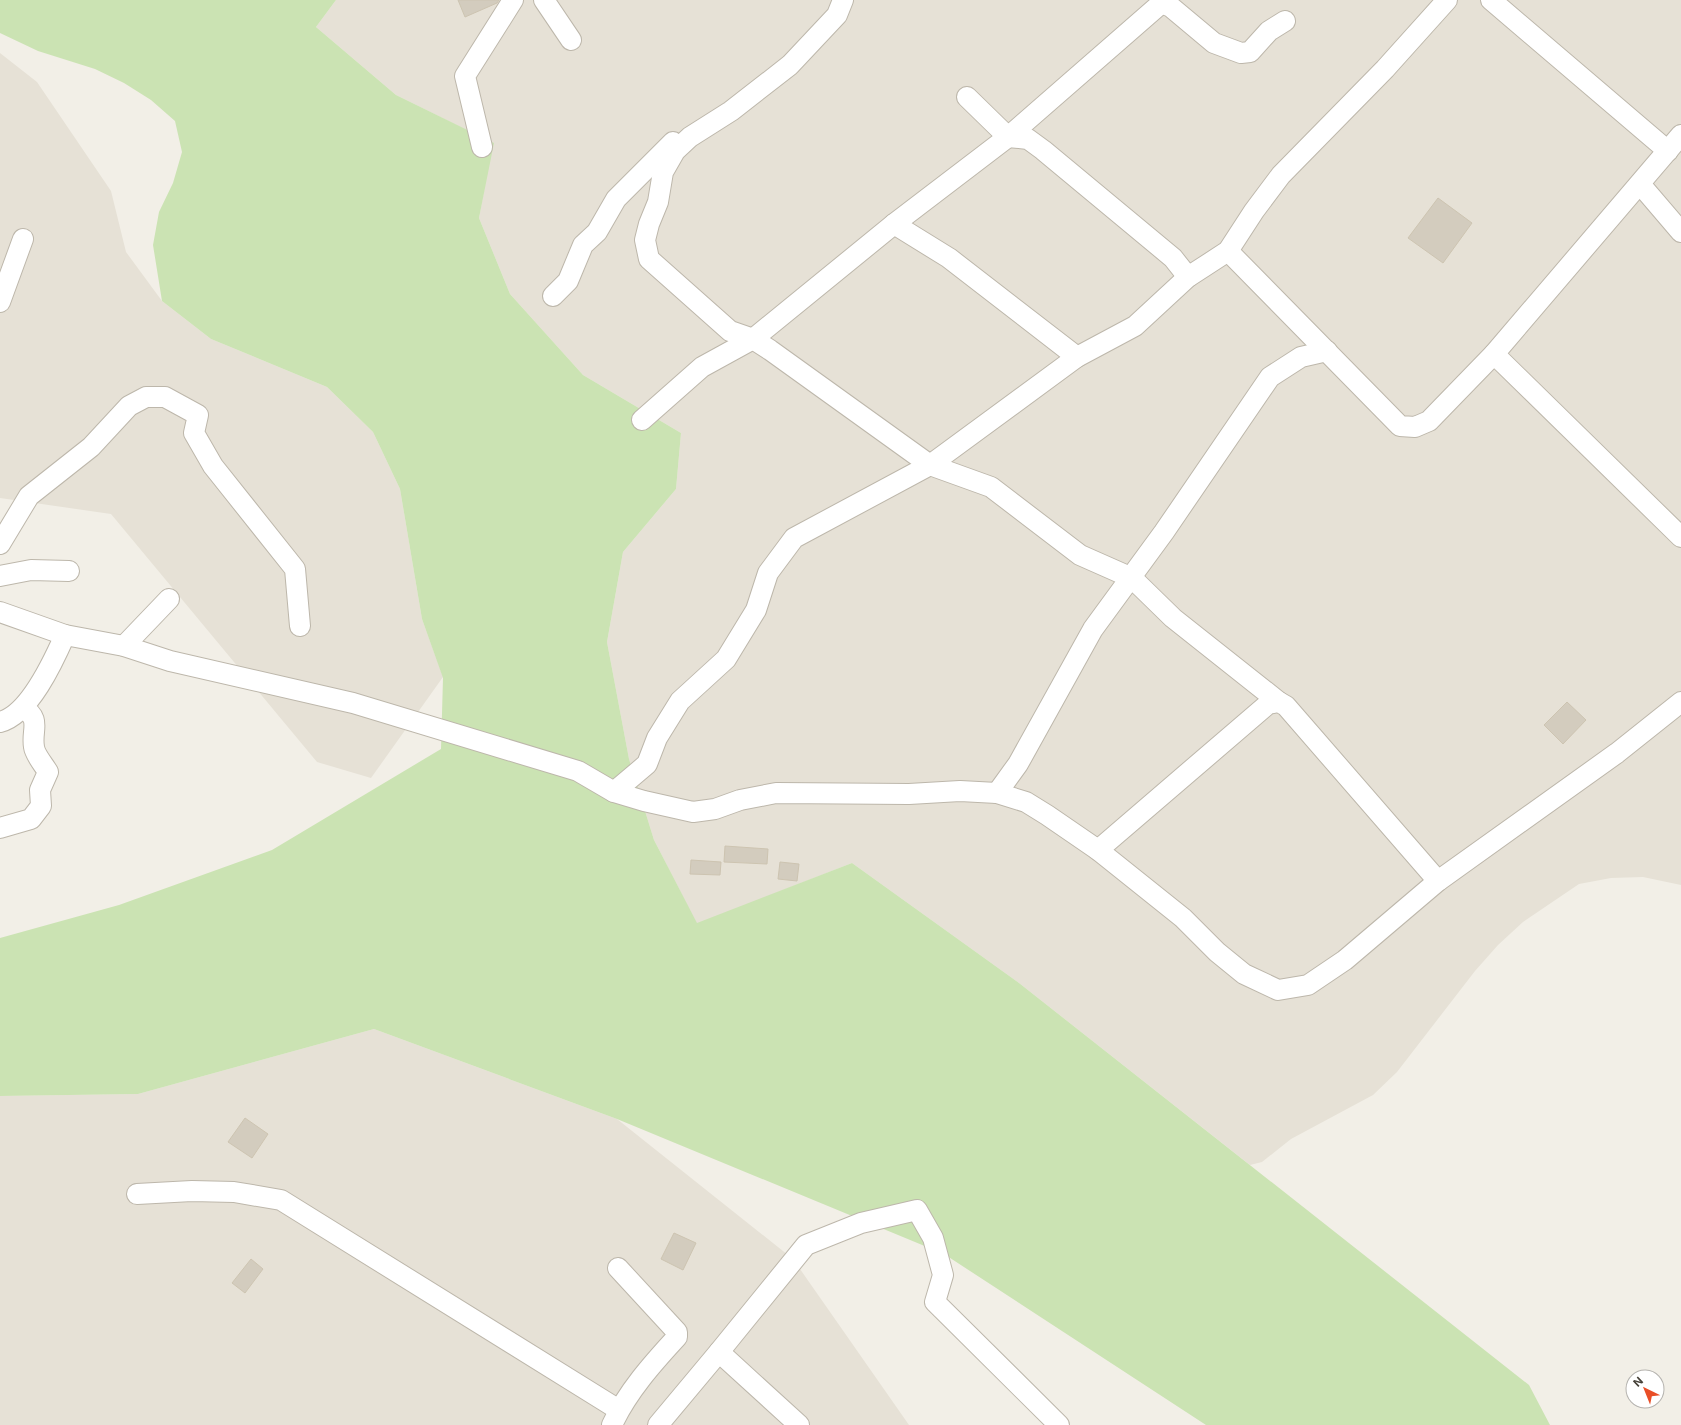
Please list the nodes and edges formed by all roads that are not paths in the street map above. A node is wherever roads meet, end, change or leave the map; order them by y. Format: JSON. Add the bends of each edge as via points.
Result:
{"nodes":[{"id":1,"x":513,"y":0,"type":"edge"},
{"id":2,"x":544,"y":0,"type":"edge"},
{"id":3,"x":843,"y":0,"type":"edge"},
{"id":4,"x":1447,"y":0,"type":"edge"},
{"id":5,"x":1491,"y":0,"type":"edge"},
{"id":6,"x":1164,"y":1,"type":"edge"},
{"id":7,"x":1285,"y":21,"type":"dead end"},
{"id":8,"x":571,"y":40,"type":"dead end"},
{"id":9,"x":967,"y":97,"type":"dead end"},
{"id":10,"x":1681,"y":135,"type":"edge"},
{"id":11,"x":690,"y":136,"type":"junction"},
{"id":12,"x":1008,"y":137,"type":"junction"},
{"id":13,"x":482,"y":148,"type":"dead end"},
{"id":14,"x":1668,"y":151,"type":"junction"},
{"id":15,"x":1640,"y":184,"type":"junction"},
{"id":16,"x":894,"y":224,"type":"junction"},
{"id":17,"x":1681,"y":232,"type":"edge"},
{"id":18,"x":23,"y":239,"type":"dead end"},
{"id":19,"x":1228,"y":251,"type":"junction"},
{"id":20,"x":1188,"y":277,"type":"junction"},
{"id":21,"x":553,"y":296,"type":"dead end"},
{"id":22,"x":0,"y":302,"type":"edge"},
{"id":23,"x":753,"y":338,"type":"junction"},
{"id":24,"x":1327,"y":351,"type":"junction"},
{"id":25,"x":1494,"y":354,"type":"junction"},
{"id":26,"x":1077,"y":357,"type":"junction"},
{"id":27,"x":642,"y":420,"type":"dead end"},
{"id":28,"x":930,"y":465,"type":"junction"},
{"id":29,"x":1681,"y":537,"type":"edge"},
{"id":30,"x":0,"y":544,"type":"edge"},
{"id":31,"x":69,"y":571,"type":"dead end"},
{"id":32,"x":0,"y":576,"type":"edge"},
{"id":33,"x":1132,"y":578,"type":"junction"},
{"id":34,"x":169,"y":599,"type":"dead end"},
{"id":35,"x":0,"y":612,"type":"edge"},
{"id":36,"x":300,"y":626,"type":"dead end"},
{"id":37,"x":65,"y":635,"type":"junction"},
{"id":38,"x":124,"y":646,"type":"junction"},
{"id":39,"x":1279,"y":702,"type":"junction"},
{"id":40,"x":1681,"y":702,"type":"edge"},
{"id":41,"x":23,"y":708,"type":"junction"},
{"id":42,"x":0,"y":722,"type":"edge"},
{"id":43,"x":614,"y":792,"type":"junction"},
{"id":44,"x":997,"y":793,"type":"junction"},
{"id":45,"x":0,"y":828,"type":"edge"},
{"id":46,"x":1098,"y":850,"type":"junction"},
{"id":47,"x":1438,"y":881,"type":"junction"},
{"id":48,"x":137,"y":1194,"type":"dead end"},
{"id":49,"x":618,"y":1268,"type":"dead end"},
{"id":50,"x":720,"y":1352,"type":"junction"},
{"id":51,"x":615,"y":1418,"type":"edge"},
{"id":52,"x":658,"y":1425,"type":"edge"},
{"id":53,"x":799,"y":1425,"type":"edge"},
{"id":54,"x":1059,"y":1425,"type":"edge"}],
"edges":[{"from":1,"to":13,"type":"street","via":[[465,76]]},
{"from":2,"to":8,"type":"street"},
{"from":3,"to":11,"type":"street","via":[[837,15],[790,65],[731,111]]},
{"from":4,"to":19,"type":"street","via":[[1385,69],[1282,175]]},
{"from":5,"to":14,"type":"street"},
{"from":6,"to":7,"type":"street","via":[[1214,43],[1241,53],[1250,52],[1269,31]]},
{"from":6,"to":12,"type":"street"},
{"from":9,"to":12,"type":"street"},
{"from":10,"to":14,"type":"street"},
{"from":11,"to":21,"type":"street","via":[[672,143],[616,199],[597,232],[583,246],[568,281]]},
{"from":11,"to":23,"type":"street","via":[[676,150],[663,172],[658,202],[646,240],[649,258],[730,331]]},
{"from":12,"to":16,"type":"street"},
{"from":12,"to":20,"type":"street","via":[[1028,139],[1043,150],[1173,258]]},
{"from":14,"to":15,"type":"street"},
{"from":15,"to":17,"type":"street"},
{"from":15,"to":25,"type":"street"},
{"from":16,"to":23,"type":"street"},
{"from":16,"to":26,"type":"street","via":[[950,258]]},
{"from":18,"to":22,"type":"street"},
{"from":19,"to":20,"type":"street"},
{"from":19,"to":24,"type":"street"},
{"from":20,"to":26,"type":"street","via":[[1135,326]]},
{"from":23,"to":27,"type":"street","via":[[702,367]]},
{"from":23,"to":28,"type":"street"},
{"from":24,"to":25,"type":"street","via":[[1400,426],[1415,427],[1429,421]]},
{"from":24,"to":33,"type":"street","via":[[1301,356],[1270,377]]},
{"from":25,"to":29,"type":"street"},
{"from":26,"to":28,"type":"street"},
{"from":28,"to":33,"type":"street","via":[[990,487],[1080,555]]},
{"from":28,"to":43,"type":"street","via":[[794,538],[768,574],[756,610],[726,659],[680,701],[657,738],[647,764]]},
{"from":30,"to":36,"type":"street","via":[[29,496],[91,447],[129,406],[146,397],[165,397],[198,414],[194,433],[213,466],[295,570]]},
{"from":31,"to":32,"type":"street","via":[[31,570]]},
{"from":33,"to":39,"type":"street","via":[[1173,618]]},
{"from":33,"to":44,"type":"street","via":[[1093,629],[1018,764]]},
{"from":34,"to":38,"type":"street"},
{"from":35,"to":37,"type":"street"},
{"from":37,"to":38,"type":"street"},
{"from":37,"to":41,"type":"street","via":[[54,659]]},
{"from":38,"to":43,"type":"street","via":[[170,661],[353,703],[432,726],[578,771]]},
{"from":39,"to":46,"type":"street","via":[[1268,704]]},
{"from":39,"to":47,"type":"street","via":[[1286,706]]},
{"from":40,"to":47,"type":"street","via":[[1617,753]]},
{"from":41,"to":42,"type":"street"},
{"from":41,"to":45,"type":"street","via":[[31,713],[35,720],[34,748],[48,772],[40,790],[41,806],[31,819]]},
{"from":43,"to":44,"type":"street","via":[[694,812],[776,793]]},
{"from":44,"to":46,"type":"street","via":[[1026,802]]},
{"from":46,"to":47,"type":"street","via":[[1182,918],[1244,974],[1278,990],[1308,985],[1344,960]]},
{"from":48,"to":51,"type":"street","via":[[234,1192],[281,1200]]},
{"from":49,"to":51,"type":"street","via":[[677,1332],[677,1337],[645,1375]]},
{"from":50,"to":52,"type":"street"},
{"from":50,"to":53,"type":"street"},
{"from":50,"to":54,"type":"street","via":[[806,1245],[861,1223],[917,1210],[933,1238],[943,1274],[934,1302]]}]}
